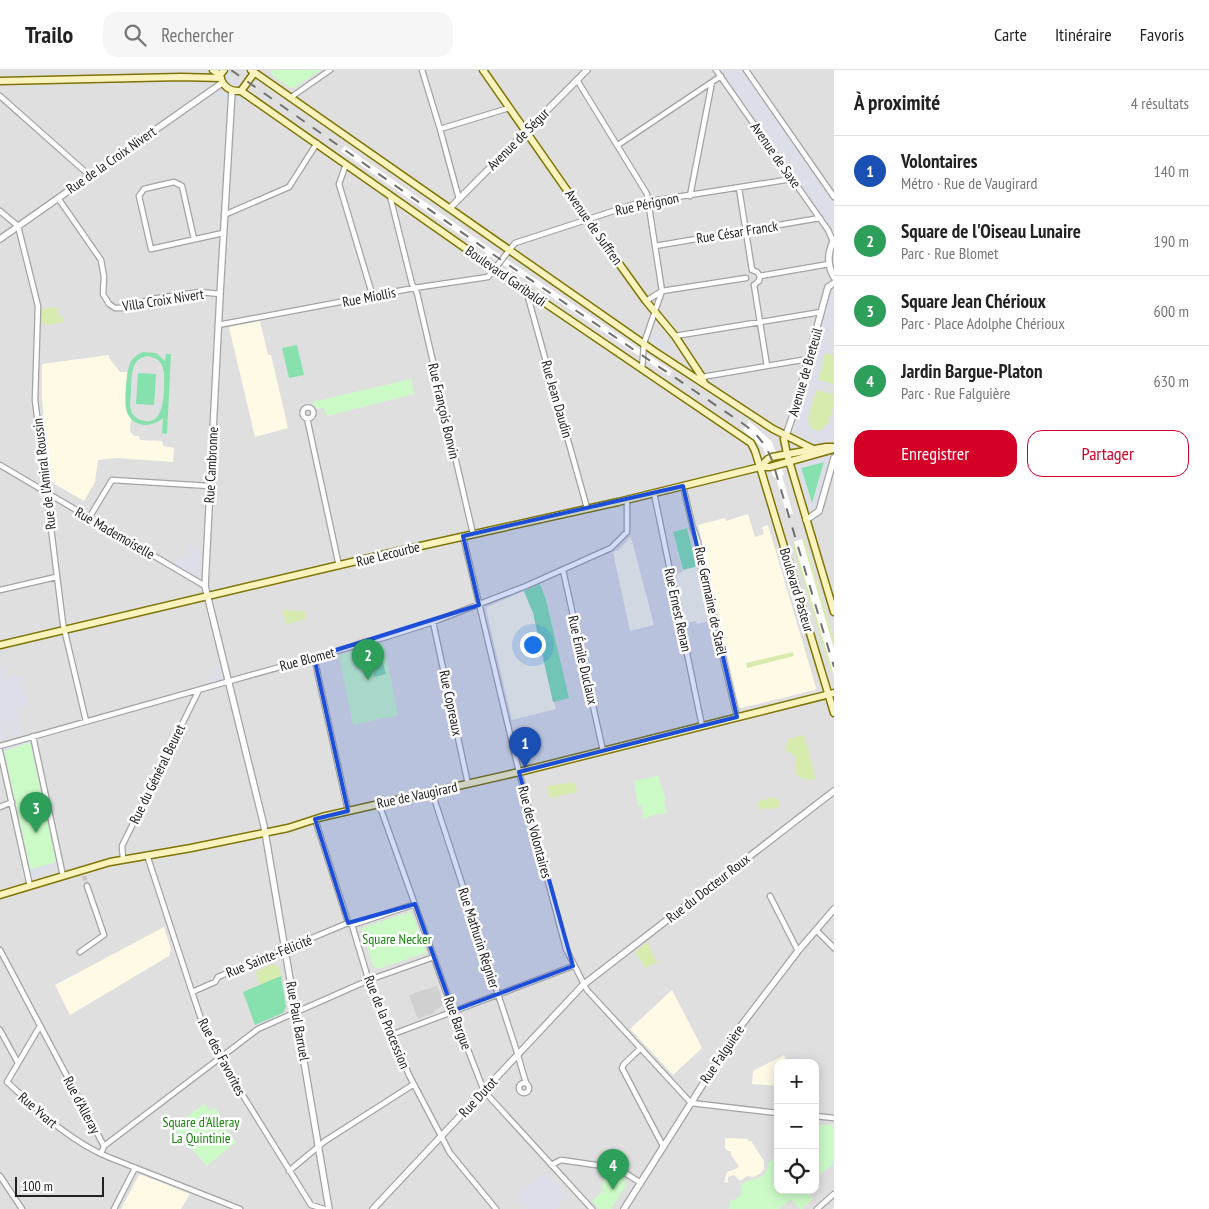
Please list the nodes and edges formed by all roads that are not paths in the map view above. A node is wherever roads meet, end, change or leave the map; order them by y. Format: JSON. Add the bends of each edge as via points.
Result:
{"nodes":[{"id":1,"x":214,"y":70,"type":"edge"},
{"id":2,"x":330,"y":70,"type":"edge"},
{"id":3,"x":422,"y":70,"type":"edge"},
{"id":4,"x":483,"y":70,"type":"edge"},
{"id":5,"x":587,"y":70,"type":"edge"},
{"id":6,"x":716,"y":70,"type":"edge"},
{"id":7,"x":746,"y":70,"type":"edge"},
{"id":8,"x":253,"y":71,"type":"edge"},
{"id":9,"x":222,"y":76,"type":"edge"},
{"id":10,"x":721,"y":76,"type":"junction"},
{"id":11,"x":577,"y":80,"type":"junction"},
{"id":12,"x":0,"y":81,"type":"edge"},
{"id":13,"x":712,"y":82,"type":"junction"},
{"id":14,"x":232,"y":91,"type":"junction"},
{"id":15,"x":242,"y":91,"type":"junction"},
{"id":16,"x":0,"y":96,"type":"edge"},
{"id":17,"x":290,"y":98,"type":"junction"},
{"id":18,"x":509,"y":108,"type":"junction"},
{"id":19,"x":440,"y":129,"type":"junction"},
{"id":20,"x":526,"y":131,"type":"junction"},
{"id":21,"x":317,"y":144,"type":"junction"},
{"id":22,"x":618,"y":145,"type":"junction"},
{"id":23,"x":346,"y":164,"type":"junction"},
{"id":24,"x":89,"y":176,"type":"junction"},
{"id":25,"x":792,"y":179,"type":"junction"},
{"id":26,"x":739,"y":188,"type":"junction"},
{"id":27,"x":389,"y":194,"type":"junction"},
{"id":28,"x":690,"y":196,"type":"junction"},
{"id":29,"x":58,"y":198,"type":"junction"},
{"id":30,"x":834,"y":198,"type":"edge"},
{"id":31,"x":459,"y":199,"type":"junction"},
{"id":32,"x":648,"y":202,"type":"junction"},
{"id":33,"x":450,"y":208,"type":"junction"},
{"id":34,"x":0,"y":211,"type":"edge"},
{"id":35,"x":224,"y":215,"type":"junction"},
{"id":36,"x":820,"y":218,"type":"junction"},
{"id":37,"x":587,"y":220,"type":"junction"},
{"id":38,"x":18,"y":226,"type":"junction"},
{"id":39,"x":746,"y":231,"type":"junction"},
{"id":40,"x":223,"y":233,"type":"junction"},
{"id":41,"x":0,"y":239,"type":"edge"},
{"id":42,"x":194,"y":239,"type":"junction"},
{"id":43,"x":834,"y":241,"type":"edge"},
{"id":44,"x":655,"y":246,"type":"junction"},
{"id":45,"x":508,"y":250,"type":"junction"},
{"id":46,"x":829,"y":264,"type":"junction"},
{"id":47,"x":495,"y":269,"type":"junction"},
{"id":48,"x":752,"y":270,"type":"junction"},
{"id":49,"x":760,"y":276,"type":"junction"},
{"id":50,"x":834,"y":277,"type":"edge"},
{"id":51,"x":746,"y":278,"type":"junction"},
{"id":52,"x":834,"y":283,"type":"edge"},
{"id":53,"x":754,"y":285,"type":"junction"},
{"id":54,"x":414,"y":288,"type":"junction"},
{"id":55,"x":526,"y":290,"type":"junction"},
{"id":56,"x":662,"y":291,"type":"junction"},
{"id":57,"x":220,"y":294,"type":"junction"},
{"id":58,"x":373,"y":297,"type":"junction"},
{"id":59,"x":646,"y":301,"type":"junction"},
{"id":60,"x":821,"y":312,"type":"junction"},
{"id":61,"x":655,"y":313,"type":"junction"},
{"id":62,"x":760,"y":322,"type":"junction"},
{"id":63,"x":218,"y":325,"type":"junction"},
{"id":64,"x":676,"y":336,"type":"junction"},
{"id":65,"x":644,"y":343,"type":"junction"},
{"id":66,"x":808,"y":360,"type":"junction"},
{"id":67,"x":767,"y":366,"type":"junction"},
{"id":68,"x":642,"y":369,"type":"junction"},
{"id":69,"x":703,"y":380,"type":"junction"},
{"id":70,"x":306,"y":418,"type":"dead end"},
{"id":71,"x":786,"y":435,"type":"junction"},
{"id":72,"x":834,"y":448,"type":"edge"},
{"id":73,"x":814,"y":449,"type":"junction"},
{"id":74,"x":787,"y":454,"type":"junction"},
{"id":75,"x":834,"y":458,"type":"edge"},
{"id":76,"x":790,"y":462,"type":"junction"},
{"id":77,"x":0,"y":465,"type":"edge"},
{"id":78,"x":760,"y":467,"type":"junction"},
{"id":79,"x":210,"y":486,"type":"junction"},
{"id":80,"x":683,"y":486,"type":"junction"},
{"id":81,"x":46,"y":493,"type":"junction"},
{"id":82,"x":654,"y":493,"type":"junction"},
{"id":83,"x":627,"y":500,"type":"junction"},
{"id":84,"x":587,"y":508,"type":"junction"},
{"id":85,"x":89,"y":518,"type":"junction"},
{"id":86,"x":806,"y":520,"type":"junction"},
{"id":87,"x":473,"y":534,"type":"junction"},
{"id":88,"x":463,"y":536,"type":"junction"},
{"id":89,"x":340,"y":566,"type":"junction"},
{"id":90,"x":563,"y":570,"type":"junction"},
{"id":91,"x":56,"y":577,"type":"junction"},
{"id":92,"x":205,"y":586,"type":"junction"},
{"id":93,"x":0,"y":590,"type":"edge"},
{"id":94,"x":206,"y":596,"type":"junction"},
{"id":95,"x":479,"y":605,"type":"junction"},
{"id":96,"x":834,"y":612,"type":"edge"},
{"id":97,"x":433,"y":622,"type":"junction"},
{"id":98,"x":64,"y":630,"type":"junction"},
{"id":99,"x":0,"y":645,"type":"edge"},
{"id":100,"x":314,"y":657,"type":"junction"},
{"id":101,"x":228,"y":681,"type":"junction"},
{"id":102,"x":199,"y":690,"type":"junction"},
{"id":103,"x":831,"y":694,"type":"edge"},
{"id":104,"x":834,"y":713,"type":"edge"},
{"id":105,"x":737,"y":717,"type":"junction"},
{"id":106,"x":86,"y":722,"type":"junction"},
{"id":107,"x":702,"y":726,"type":"junction"},
{"id":108,"x":33,"y":736,"type":"junction"},
{"id":109,"x":0,"y":746,"type":"edge"},
{"id":110,"x":0,"y":751,"type":"edge"},
{"id":111,"x":603,"y":751,"type":"junction"},
{"id":112,"x":519,"y":772,"type":"junction"},
{"id":113,"x":468,"y":784,"type":"junction"},
{"id":114,"x":834,"y":791,"type":"edge"},
{"id":115,"x":432,"y":792,"type":"junction"},
{"id":116,"x":12,"y":802,"type":"junction"},
{"id":117,"x":378,"y":804,"type":"junction"},
{"id":118,"x":0,"y":807,"type":"edge"},
{"id":119,"x":348,"y":811,"type":"junction"},
{"id":120,"x":316,"y":819,"type":"junction"},
{"id":121,"x":265,"y":833,"type":"junction"},
{"id":122,"x":147,"y":854,"type":"junction"},
{"id":123,"x":123,"y":859,"type":"junction"},
{"id":124,"x":63,"y":876,"type":"junction"},
{"id":125,"x":30,"y":886,"type":"junction"},
{"id":126,"x":87,"y":886,"type":"tunnel mouth"},
{"id":127,"x":0,"y":894,"type":"edge"},
{"id":128,"x":770,"y":896,"type":"dead end"},
{"id":129,"x":415,"y":904,"type":"junction"},
{"id":130,"x":834,"y":909,"type":"edge"},
{"id":131,"x":350,"y":924,"type":"junction"},
{"id":132,"x":816,"y":930,"type":"junction"},
{"id":133,"x":834,"y":948,"type":"edge"},
{"id":134,"x":285,"y":949,"type":"junction"},
{"id":135,"x":0,"y":950,"type":"edge"},
{"id":136,"x":798,"y":951,"type":"junction"},
{"id":137,"x":80,"y":952,"type":"dead end"},
{"id":138,"x":434,"y":957,"type":"junction"},
{"id":139,"x":573,"y":966,"type":"junction"},
{"id":140,"x":369,"y":980,"type":"junction"},
{"id":141,"x":583,"y":985,"type":"junction"},
{"id":142,"x":192,"y":992,"type":"junction"},
{"id":143,"x":498,"y":994,"type":"junction"},
{"id":144,"x":453,"y":1011,"type":"junction"},
{"id":145,"x":297,"y":1012,"type":"junction"},
{"id":146,"x":40,"y":1026,"type":"junction"},
{"id":147,"x":0,"y":1030,"type":"edge"},
{"id":148,"x":391,"y":1035,"type":"junction"},
{"id":149,"x":641,"y":1048,"type":"junction"},
{"id":150,"x":518,"y":1054,"type":"junction"},
{"id":151,"x":219,"y":1057,"type":"junction"},
{"id":152,"x":18,"y":1063,"type":"junction"},
{"id":153,"x":7,"y":1082,"type":"junction"},
{"id":154,"x":0,"y":1083,"type":"edge"},
{"id":155,"x":526,"y":1083,"type":"dead end"},
{"id":156,"x":414,"y":1084,"type":"junction"},
{"id":157,"x":484,"y":1091,"type":"junction"},
{"id":158,"x":691,"y":1103,"type":"junction"},
{"id":159,"x":774,"y":1113,"type":"edge"},
{"id":160,"x":819,"y":1116,"type":"edge"},
{"id":161,"x":834,"y":1118,"type":"edge"},
{"id":162,"x":442,"y":1135,"type":"junction"},
{"id":163,"x":319,"y":1145,"type":"junction"},
{"id":164,"x":104,"y":1146,"type":"junction"},
{"id":165,"x":663,"y":1146,"type":"junction"},
{"id":166,"x":101,"y":1154,"type":"junction"},
{"id":167,"x":551,"y":1165,"type":"junction"},
{"id":168,"x":135,"y":1168,"type":"junction"},
{"id":169,"x":289,"y":1171,"type":"junction"},
{"id":170,"x":0,"y":1176,"type":"edge"},
{"id":171,"x":641,"y":1183,"type":"junction"},
{"id":172,"x":834,"y":1194,"type":"edge"},
{"id":173,"x":225,"y":1203,"type":"junction"},
{"id":174,"x":22,"y":1209,"type":"edge"},
{"id":175,"x":114,"y":1209,"type":"edge"},
{"id":176,"x":220,"y":1209,"type":"edge"},
{"id":177,"x":240,"y":1209,"type":"edge"},
{"id":178,"x":324,"y":1209,"type":"edge"},
{"id":179,"x":329,"y":1209,"type":"edge"},
{"id":180,"x":373,"y":1209,"type":"edge"},
{"id":181,"x":496,"y":1209,"type":"edge"},
{"id":182,"x":592,"y":1209,"type":"edge"},
{"id":183,"x":624,"y":1209,"type":"edge"},
{"id":184,"x":817,"y":1209,"type":"edge"}],
"edges":[{"from":1,"to":9,"type":"main road"},
{"from":2,"to":17,"type":"street"},
{"from":3,"to":19,"type":"street"},
{"from":4,"to":18,"type":"main road","name":"Avenue de Suffren"},
{"from":5,"to":11,"type":"street","name":"Avenue de Ségur"},
{"from":6,"to":10,"type":"street","name":"Avenue de Saxe"},
{"from":7,"to":30,"type":"street","name":"Avenue de Saxe"},
{"from":8,"to":15,"type":"main road"},
{"from":8,"to":17,"type":"main road","name":"Boulevard Garibaldi"},
{"from":9,"to":12,"type":"main road"},
{"from":9,"to":14,"type":"main road","via":[[226,88]]},
{"from":9,"to":24,"type":"street","name":"Rue de la Croix Nivert"},
{"from":10,"to":13,"type":"street"},
{"from":10,"to":25,"type":"street","name":"Avenue de Saxe"},
{"from":11,"to":20,"type":"street","name":"Avenue de Ségur"},
{"from":11,"to":22,"type":"street"},
{"from":13,"to":22,"type":"street"},
{"from":13,"to":28,"type":"street"},
{"from":14,"to":15,"type":"main road"},
{"from":14,"to":35,"type":"street","name":"Rue Cambronne"},
{"from":15,"to":21,"type":"main road","name":"Boulevard Garibaldi"},
{"from":16,"to":24,"type":"street"},
{"from":17,"to":33,"type":"main road","name":"Boulevard Garibaldi"},
{"from":18,"to":19,"type":"street"},
{"from":18,"to":20,"type":"main road","name":"Avenue de Suffren"},
{"from":19,"to":31,"type":"street"},
{"from":20,"to":31,"type":"street","name":"Avenue de Ségur"},
{"from":20,"to":37,"type":"main road","name":"Avenue de Suffren"},
{"from":21,"to":23,"type":"main road","name":"Boulevard Garibaldi"},
{"from":21,"to":35,"type":"street","via":[[289,187]]},
{"from":22,"to":32,"type":"street","via":[[647,194]]},
{"from":23,"to":27,"type":"main road","name":"Boulevard Garibaldi"},
{"from":23,"to":58,"type":"street","via":[[339,184]]},
{"from":24,"to":29,"type":"street","name":"Rue de la Croix Nivert"},
{"from":25,"to":26,"type":"street","name":"Rue Pérignon"},
{"from":25,"to":36,"type":"street","name":"Avenue de Saxe"},
{"from":26,"to":28,"type":"street","name":"Rue Pérignon"},
{"from":26,"to":39,"type":"street"},
{"from":27,"to":47,"type":"main road","name":"Boulevard Garibaldi"},
{"from":27,"to":54,"type":"street","name":"Rue François Bonvin"},
{"from":28,"to":32,"type":"street","name":"Rue Pérignon"},
{"from":29,"to":38,"type":"street","name":"Rue de la Croix Nivert"},
{"from":29,"to":57,"type":"street","name":"Villa Croix Nivert","via":[[101,260],[103,294],[115,308],[200,292]]},
{"from":31,"to":33,"type":"street","name":"Avenue de Ségur"},
{"from":32,"to":37,"type":"street","name":"Rue Pérignon"},
{"from":32,"to":44,"type":"street"},
{"from":33,"to":45,"type":"main road","name":"Boulevard Garibaldi"},
{"from":34,"to":38,"type":"street"},
{"from":35,"to":40,"type":"street","name":"Rue Cambronne"},
{"from":36,"to":39,"type":"street","name":"Rue César Franck"},
{"from":36,"to":43,"type":"street","name":"Avenue de Saxe"},
{"from":37,"to":45,"type":"street","name":"Rue Pérignon","via":[[515,243]]},
{"from":37,"to":59,"type":"main road","name":"Avenue de Suffren"},
{"from":38,"to":41,"type":"street","name":"Rue de la Croix Nivert"},
{"from":38,"to":81,"type":"street","name":"Rue de l'Amiral Roussin","via":[[38,306],[35,400]]},
{"from":39,"to":44,"type":"street","name":"Rue César Franck"},
{"from":39,"to":48,"type":"street"},
{"from":40,"to":42,"type":"street"},
{"from":40,"to":57,"type":"street","name":"Rue Cambronne"},
{"from":42,"to":42,"type":"street","via":[[182,186],[174,182],[144,189],[139,196],[151,249]]},
{"from":43,"to":46,"type":"street","via":[[829,252]]},
{"from":44,"to":56,"type":"street"},
{"from":45,"to":47,"type":"street"},
{"from":45,"to":65,"type":"main road","name":"Boulevard Garibaldi"},
{"from":46,"to":49,"type":"street"},
{"from":46,"to":50,"type":"street"},
{"from":47,"to":54,"type":"street","name":"Rue Miollis","via":[[488,277]]},
{"from":47,"to":55,"type":"main road","name":"Boulevard Garibaldi"},
{"from":48,"to":49,"type":"street"},
{"from":48,"to":51,"type":"street"},
{"from":49,"to":53,"type":"street"},
{"from":51,"to":53,"type":"street","via":[[749,284]]},
{"from":51,"to":56,"type":"street"},
{"from":52,"to":60,"type":"street","name":"Avenue de Breteuil","via":[[828,287]]},
{"from":53,"to":62,"type":"street"},
{"from":54,"to":58,"type":"street","name":"Rue Miollis"},
{"from":54,"to":87,"type":"street","name":"Rue François Bonvin"},
{"from":55,"to":68,"type":"main road","name":"Boulevard Garibaldi"},
{"from":55,"to":84,"type":"street","name":"Rue Jean Daudin"},
{"from":56,"to":59,"type":"street"},
{"from":56,"to":61,"type":"street"},
{"from":57,"to":63,"type":"street","name":"Rue Cambronne"},
{"from":58,"to":63,"type":"street","name":"Rue Miollis"},
{"from":59,"to":61,"type":"main road","name":"Avenue de Suffren"},
{"from":60,"to":62,"type":"street"},
{"from":60,"to":66,"type":"street","name":"Avenue de Breteuil"},
{"from":61,"to":64,"type":"main road","name":"Avenue de Suffren"},
{"from":61,"to":65,"type":"street"},
{"from":62,"to":64,"type":"street"},
{"from":62,"to":67,"type":"street"},
{"from":63,"to":79,"type":"street","name":"Rue Cambronne"},
{"from":64,"to":69,"type":"main road","name":"Avenue de Suffren"},
{"from":65,"to":68,"type":"street"},
{"from":65,"to":69,"type":"main road","name":"Boulevard Garibaldi"},
{"from":66,"to":67,"type":"street"},
{"from":66,"to":71,"type":"street","name":"Avenue de Breteuil"},
{"from":67,"to":69,"type":"street"},
{"from":68,"to":78,"type":"main road","name":"Boulevard Garibaldi","via":[[747,440],[755,450]]},
{"from":69,"to":71,"type":"main road","name":"Boulevard Garibaldi"},
{"from":70,"to":89,"type":"street"},
{"from":71,"to":73,"type":"main road","name":"Boulevard Garibaldi"},
{"from":71,"to":74,"type":"main road"},
{"from":72,"to":73,"type":"main road"},
{"from":72,"to":76,"type":"main road"},
{"from":73,"to":74,"type":"main road"},
{"from":74,"to":76,"type":"main road","name":"Boulevard Pasteur"},
{"from":74,"to":78,"type":"main road","name":"Rue Lecourbe","via":[[768,459]]},
{"from":75,"to":86,"type":"street","via":[[819,511]]},
{"from":76,"to":78,"type":"main road"},
{"from":76,"to":86,"type":"main road","name":"Boulevard Pasteur"},
{"from":77,"to":81,"type":"street","name":"Rue Mademoiselle"},
{"from":78,"to":80,"type":"main road","name":"Rue Lecourbe"},
{"from":78,"to":103,"type":"main road","name":"Boulevard Pasteur"},
{"from":79,"to":85,"type":"street","via":[[112,480]]},
{"from":79,"to":92,"type":"street","name":"Rue Cambronne"},
{"from":80,"to":82,"type":"main road","name":"Rue Lecourbe"},
{"from":80,"to":105,"type":"street","name":"Rue Germaine de Staël"},
{"from":81,"to":85,"type":"street","name":"Rue Mademoiselle"},
{"from":81,"to":91,"type":"street","name":"Rue de l'Amiral Roussin"},
{"from":82,"to":83,"type":"main road","name":"Rue Lecourbe"},
{"from":82,"to":107,"type":"street","name":"Rue Ernest Renan"},
{"from":83,"to":84,"type":"main road","name":"Rue Lecourbe"},
{"from":83,"to":90,"type":"street","name":"Rue Blomet","via":[[627,532],[611,548]]},
{"from":84,"to":87,"type":"main road","name":"Rue Lecourbe"},
{"from":85,"to":92,"type":"street","name":"Rue Mademoiselle"},
{"from":86,"to":96,"type":"main road","name":"Boulevard Pasteur"},
{"from":87,"to":88,"type":"main road","name":"Rue Lecourbe"},
{"from":88,"to":89,"type":"main road","name":"Rue Lecourbe"},
{"from":88,"to":95,"type":"street","name":"Rue des Volontaires"},
{"from":89,"to":94,"type":"main road","name":"Rue Lecourbe"},
{"from":90,"to":95,"type":"street","name":"Rue Blomet"},
{"from":90,"to":111,"type":"street","name":"Rue Émile Duclaux"},
{"from":91,"to":93,"type":"street"},
{"from":91,"to":98,"type":"street","name":"Rue de l'Amiral Roussin"},
{"from":92,"to":94,"type":"street","name":"Rue Cambronne"},
{"from":94,"to":98,"type":"main road","name":"Rue Lecourbe"},
{"from":94,"to":101,"type":"street","name":"Rue Cambronne"},
{"from":95,"to":97,"type":"street","name":"Rue Blomet"},
{"from":95,"to":112,"type":"street","name":"Rue des Volontaires"},
{"from":97,"to":100,"type":"street","name":"Rue Blomet"},
{"from":97,"to":113,"type":"street","name":"Rue Copreaux"},
{"from":98,"to":99,"type":"main road","name":"Rue Lecourbe"},
{"from":98,"to":106,"type":"street","name":"Rue de l'Amiral Roussin"},
{"from":100,"to":101,"type":"street","name":"Rue Blomet"},
{"from":100,"to":119,"type":"street"},
{"from":101,"to":102,"type":"street","name":"Rue Blomet"},
{"from":101,"to":121,"type":"street","name":"Rue Cambronne"},
{"from":102,"to":106,"type":"street","name":"Rue Blomet"},
{"from":102,"to":123,"type":"street","name":"Rue du Général Beuret","via":[[122,846]]},
{"from":103,"to":104,"type":"main road","name":"Boulevard Pasteur"},
{"from":103,"to":105,"type":"main road","name":"Rue de Vaugirard"},
{"from":105,"to":107,"type":"main road","name":"Rue de Vaugirard"},
{"from":106,"to":108,"type":"street","name":"Rue Blomet"},
{"from":107,"to":111,"type":"main road","name":"Rue de Vaugirard"},
{"from":108,"to":109,"type":"street","name":"Rue Blomet"},
{"from":108,"to":124,"type":"street"},
{"from":110,"to":116,"type":"street"},
{"from":111,"to":112,"type":"main road","name":"Rue de Vaugirard"},
{"from":112,"to":113,"type":"main road","name":"Rue de Vaugirard"},
{"from":112,"to":139,"type":"street","name":"Rue des Volontaires"},
{"from":113,"to":115,"type":"main road","name":"Rue de Vaugirard"},
{"from":114,"to":141,"type":"street","name":"Rue du Docteur Roux"},
{"from":115,"to":117,"type":"main road","name":"Rue de Vaugirard"},
{"from":115,"to":143,"type":"street","name":"Rue Mathurin Régnier"},
{"from":116,"to":118,"type":"street"},
{"from":116,"to":125,"type":"street"},
{"from":117,"to":119,"type":"main road","name":"Rue de Vaugirard"},
{"from":117,"to":129,"type":"street","name":"Rue Bargue"},
{"from":119,"to":120,"type":"main road","name":"Rue de Vaugirard"},
{"from":120,"to":121,"type":"main road","name":"Rue de Vaugirard"},
{"from":120,"to":131,"type":"street","name":"Rue de la Procession"},
{"from":121,"to":122,"type":"main road","name":"Rue de Vaugirard"},
{"from":121,"to":134,"type":"street","name":"Rue Paul Barruel"},
{"from":122,"to":123,"type":"main road","name":"Rue de Vaugirard"},
{"from":122,"to":142,"type":"street","name":"Rue des Favorites"},
{"from":123,"to":124,"type":"main road","name":"Rue de Vaugirard"},
{"from":124,"to":125,"type":"main road","name":"Rue de Vaugirard"},
{"from":125,"to":127,"type":"main road","name":"Rue de Vaugirard"},
{"from":126,"to":137,"type":"street","via":[[104,935]]},
{"from":128,"to":136,"type":"street"},
{"from":129,"to":131,"type":"street","name":"Rue Sainte-Félicité"},
{"from":129,"to":138,"type":"street","name":"Rue Bargue"},
{"from":130,"to":132,"type":"street","name":"Rue Falguière"},
{"from":131,"to":134,"type":"street","name":"Rue Sainte-Félicité"},
{"from":131,"to":140,"type":"street","name":"Rue de la Procession"},
{"from":132,"to":133,"type":"street"},
{"from":132,"to":136,"type":"street","name":"Rue Falguière"},
{"from":134,"to":142,"type":"street","name":"Rue Sainte-Félicité","via":[[218,977],[215,982]]},
{"from":134,"to":145,"type":"street","name":"Rue Paul Barruel"},
{"from":135,"to":146,"type":"street","name":"Rue d'Alleray"},
{"from":136,"to":158,"type":"street","name":"Rue Falguière","via":[[734,1035]]},
{"from":138,"to":140,"type":"street"},
{"from":138,"to":144,"type":"street","name":"Rue Bargue"},
{"from":139,"to":141,"type":"street","name":"Rue des Volontaires"},
{"from":139,"to":143,"type":"street"},
{"from":140,"to":145,"type":"street"},
{"from":140,"to":148,"type":"street","name":"Rue de la Procession"},
{"from":141,"to":149,"type":"street","name":"Rue des Volontaires"},
{"from":141,"to":150,"type":"street","name":"Rue Dutot"},
{"from":142,"to":151,"type":"street","name":"Rue des Favorites"},
{"from":143,"to":144,"type":"street"},
{"from":143,"to":150,"type":"street","name":"Rue Mathurin Régnier"},
{"from":144,"to":148,"type":"street"},
{"from":144,"to":157,"type":"street","name":"Rue Bargue"},
{"from":145,"to":151,"type":"street","via":[[258,1028]]},
{"from":145,"to":163,"type":"street","name":"Rue Paul Barruel"},
{"from":146,"to":152,"type":"street","name":"Rue Yvart"},
{"from":146,"to":164,"type":"street","name":"Rue d'Alleray"},
{"from":147,"to":152,"type":"street"},
{"from":148,"to":156,"type":"street","name":"Rue de la Procession"},
{"from":149,"to":158,"type":"street","name":"Rue des Volontaires"},
{"from":149,"to":165,"type":"street","via":[[622,1068]]},
{"from":150,"to":155,"type":"street","name":"Rue Mathurin Régnier"},
{"from":150,"to":157,"type":"street","name":"Rue Dutot"},
{"from":151,"to":164,"type":"street"},
{"from":151,"to":169,"type":"street","name":"Rue des Favorites"},
{"from":152,"to":153,"type":"street","name":"Rue Yvart"},
{"from":153,"to":154,"type":"street"},
{"from":153,"to":166,"type":"street","name":"Rue Yvart","via":[[61,1130]]},
{"from":156,"to":162,"type":"street","name":"Rue de la Procession"},
{"from":156,"to":163,"type":"street"},
{"from":157,"to":162,"type":"street","name":"Rue Dutot"},
{"from":157,"to":167,"type":"street","name":"Rue Bargue"},
{"from":158,"to":159,"type":"street"},
{"from":158,"to":165,"type":"street","name":"Rue Falguière"},
{"from":160,"to":161,"type":"street"},
{"from":162,"to":180,"type":"street","name":"Rue Dutot"},
{"from":162,"to":181,"type":"street","name":"Rue de la Procession","via":[[450,1153]]},
{"from":163,"to":169,"type":"street"},
{"from":163,"to":179,"type":"street","name":"Rue Paul Barruel"},
{"from":164,"to":166,"type":"street","name":"Rue d'Alleray"},
{"from":165,"to":171,"type":"street","name":"Rue Falguière"},
{"from":166,"to":168,"type":"street"},
{"from":167,"to":171,"type":"street","via":[[560,1160],[617,1168]]},
{"from":167,"to":182,"type":"street","name":"Rue Bargue"},
{"from":168,"to":173,"type":"street"},
{"from":168,"to":175,"type":"street"},
{"from":169,"to":178,"type":"street","name":"Rue des Favorites","via":[[311,1205]]},
{"from":170,"to":174,"type":"street"},
{"from":171,"to":183,"type":"street","name":"Rue Falguière"},
{"from":172,"to":184,"type":"street"},
{"from":173,"to":176,"type":"street"},
{"from":173,"to":177,"type":"street"}]}
